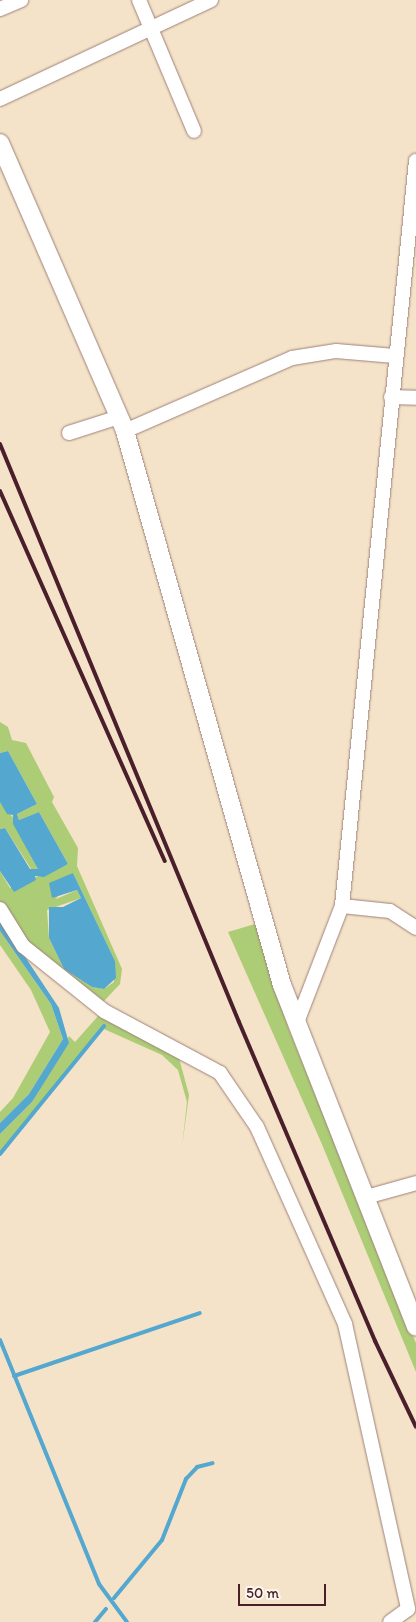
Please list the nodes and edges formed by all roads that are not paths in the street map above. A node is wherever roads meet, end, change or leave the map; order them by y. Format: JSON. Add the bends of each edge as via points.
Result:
{"nodes":[{"id":1,"x":21,"y":0,"type":"edge"},
{"id":2,"x":138,"y":0,"type":"edge"},
{"id":3,"x":211,"y":0,"type":"edge"},
{"id":4,"x":0,"y":9,"type":"edge"},
{"id":5,"x":150,"y":27,"type":"junction"},
{"id":6,"x":0,"y":99,"type":"edge"},
{"id":7,"x":194,"y":131,"type":"dead end"},
{"id":8,"x":0,"y":144,"type":"edge"},
{"id":9,"x":416,"y":161,"type":"edge"},
{"id":10,"x":395,"y":356,"type":"junction"},
{"id":11,"x":391,"y":397,"type":"junction"},
{"id":12,"x":416,"y":398,"type":"edge"},
{"id":13,"x":122,"y":424,"type":"junction"},
{"id":14,"x":69,"y":433,"type":"dead end"},
{"id":15,"x":342,"y":906,"type":"junction"},
{"id":16,"x":0,"y":909,"type":"edge"},
{"id":17,"x":416,"y":928,"type":"edge"},
{"id":18,"x":296,"y":1025,"type":"junction"},
{"id":19,"x":416,"y":1184,"type":"edge"},
{"id":20,"x":366,"y":1197,"type":"junction"},
{"id":21,"x":416,"y":1327,"type":"edge"},
{"id":22,"x":390,"y":1622,"type":"edge"}],
"edges":[{"from":1,"to":4,"type":"street"},
{"from":2,"to":5,"type":"street"},
{"from":3,"to":5,"type":"street"},
{"from":5,"to":6,"type":"street"},
{"from":5,"to":7,"type":"street"},
{"from":8,"to":13,"type":"main road"},
{"from":9,"to":10,"type":"street"},
{"from":10,"to":11,"type":"street"},
{"from":10,"to":13,"type":"street","via":[[336,351],[292,358]]},
{"from":11,"to":12,"type":"street"},
{"from":11,"to":15,"type":"street"},
{"from":13,"to":14,"type":"street"},
{"from":13,"to":18,"type":"main road"},
{"from":15,"to":17,"type":"street","via":[[390,911]]},
{"from":15,"to":18,"type":"street"},
{"from":16,"to":22,"type":"street","via":[[23,946],[104,1012],[220,1073],[258,1126],[345,1324],[408,1609]]},
{"from":18,"to":20,"type":"main road"},
{"from":19,"to":20,"type":"street"},
{"from":20,"to":21,"type":"main road"}]}
